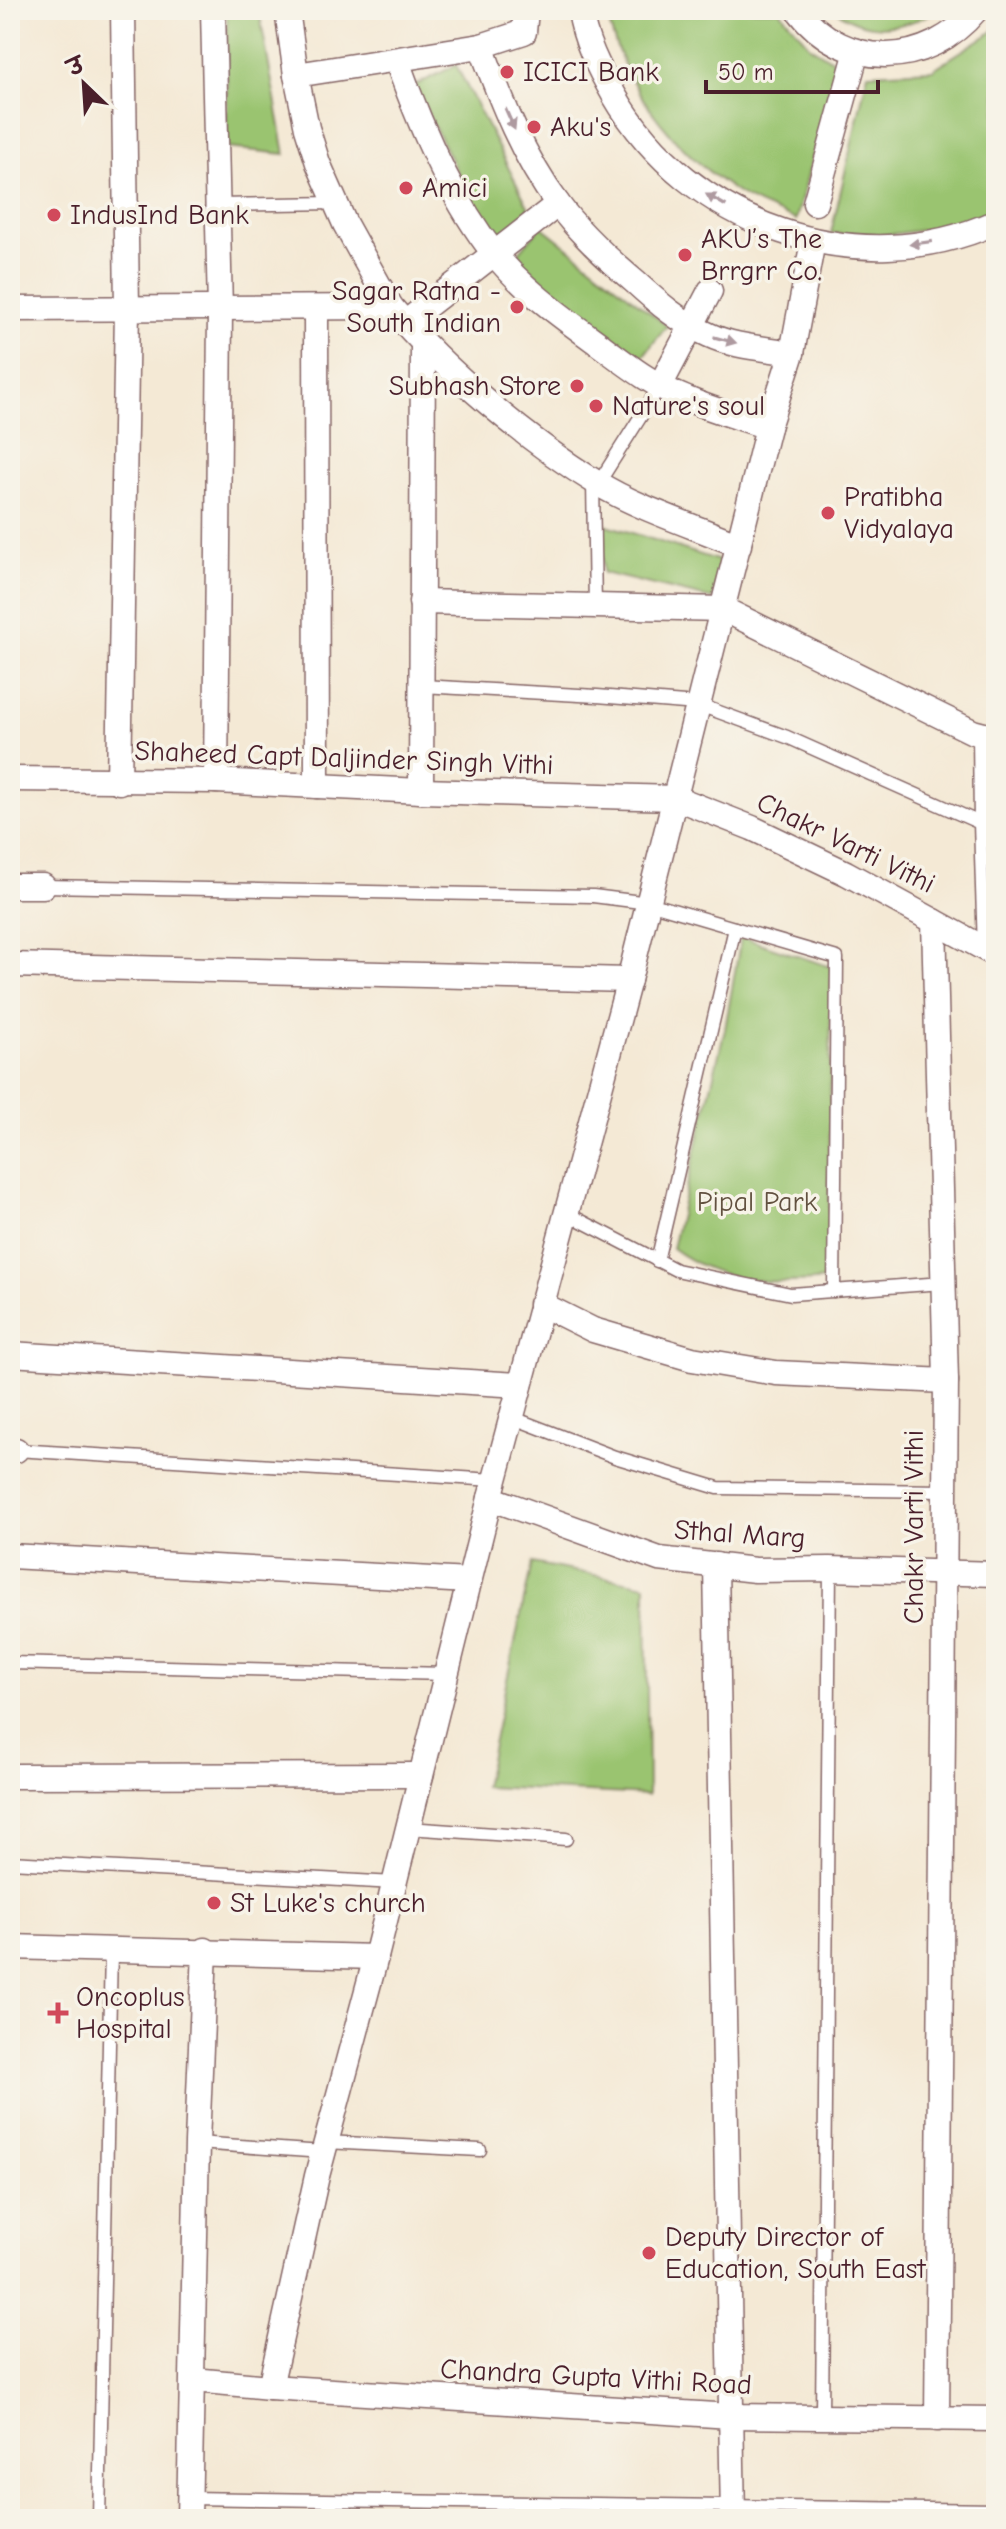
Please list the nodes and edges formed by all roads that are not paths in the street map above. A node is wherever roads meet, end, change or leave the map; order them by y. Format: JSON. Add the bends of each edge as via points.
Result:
{"nodes":[{"id":1,"x":123,"y":10,"type":"edge"},
{"id":2,"x":213,"y":10,"type":"edge"},
{"id":3,"x":287,"y":10,"type":"edge"},
{"id":4,"x":526,"y":10,"type":"edge"},
{"id":5,"x":580,"y":10,"type":"edge"},
{"id":6,"x":798,"y":10,"type":"edge"},
{"id":7,"x":976,"y":10,"type":"edge"},
{"id":8,"x":481,"y":46,"type":"junction"},
{"id":9,"x":857,"y":51,"type":"junction"},
{"id":10,"x":397,"y":61,"type":"junction"},
{"id":11,"x":296,"y":75,"type":"junction"},
{"id":12,"x":335,"y":203,"type":"junction"},
{"id":13,"x":815,"y":203,"type":"dead end"},
{"id":14,"x":558,"y":204,"type":"junction"},
{"id":15,"x":217,"y":205,"type":"junction"},
{"id":16,"x":996,"y":222,"type":"edge"},
{"id":17,"x":813,"y":241,"type":"junction"},
{"id":18,"x":493,"y":252,"type":"junction"},
{"id":19,"x":710,"y":291,"type":"dead end"},
{"id":20,"x":10,"y":309,"type":"edge"},
{"id":21,"x":127,"y":309,"type":"junction"},
{"id":22,"x":316,"y":309,"type":"junction"},
{"id":23,"x":220,"y":310,"type":"junction"},
{"id":24,"x":398,"y":315,"type":"junction"},
{"id":25,"x":692,"y":327,"type":"junction"},
{"id":26,"x":423,"y":343,"type":"junction"},
{"id":27,"x":792,"y":353,"type":"junction"},
{"id":28,"x":660,"y":386,"type":"junction"},
{"id":29,"x":768,"y":427,"type":"junction"},
{"id":30,"x":596,"y":483,"type":"junction"},
{"id":31,"x":739,"y":545,"type":"junction"},
{"id":32,"x":421,"y":602,"type":"junction"},
{"id":33,"x":595,"y":608,"type":"junction"},
{"id":34,"x":723,"y":609,"type":"junction"},
{"id":35,"x":422,"y":686,"type":"junction"},
{"id":36,"x":697,"y":704,"type":"junction"},
{"id":37,"x":988,"y":736,"type":"edge"},
{"id":38,"x":10,"y":779,"type":"edge"},
{"id":39,"x":216,"y":781,"type":"junction"},
{"id":40,"x":119,"y":782,"type":"junction"},
{"id":41,"x":317,"y":786,"type":"junction"},
{"id":42,"x":421,"y":791,"type":"junction"},
{"id":43,"x":676,"y":798,"type":"junction"},
{"id":44,"x":980,"y":823,"type":"junction"},
{"id":45,"x":10,"y":886,"type":"edge"},
{"id":46,"x":43,"y":886,"type":"joint"},
{"id":47,"x":649,"y":903,"type":"junction"},
{"id":48,"x":934,"y":921,"type":"junction"},
{"id":49,"x":735,"y":928,"type":"junction"},
{"id":50,"x":990,"y":953,"type":"edge"},
{"id":51,"x":10,"y":965,"type":"edge"},
{"id":52,"x":629,"y":980,"type":"junction"},
{"id":53,"x":566,"y":1213,"type":"junction"},
{"id":54,"x":657,"y":1261,"type":"junction"},
{"id":55,"x":943,"y":1283,"type":"junction"},
{"id":56,"x":834,"y":1291,"type":"junction"},
{"id":57,"x":541,"y":1304,"type":"junction"},
{"id":58,"x":10,"y":1354,"type":"edge"},
{"id":59,"x":946,"y":1381,"type":"junction"},
{"id":60,"x":520,"y":1385,"type":"junction"},
{"id":61,"x":511,"y":1417,"type":"junction"},
{"id":62,"x":13,"y":1450,"type":"edge"},
{"id":63,"x":492,"y":1489,"type":"junction"},
{"id":64,"x":945,"y":1491,"type":"junction"},
{"id":65,"x":10,"y":1556,"type":"edge"},
{"id":66,"x":716,"y":1565,"type":"junction"},
{"id":67,"x":830,"y":1569,"type":"junction"},
{"id":68,"x":944,"y":1572,"type":"junction"},
{"id":69,"x":996,"y":1574,"type":"edge"},
{"id":70,"x":469,"y":1581,"type":"junction"},
{"id":71,"x":10,"y":1663,"type":"edge"},
{"id":72,"x":446,"y":1674,"type":"junction"},
{"id":73,"x":421,"y":1775,"type":"junction"},
{"id":74,"x":10,"y":1776,"type":"edge"},
{"id":75,"x":408,"y":1828,"type":"junction"},
{"id":76,"x":566,"y":1839,"type":"dead end"},
{"id":77,"x":10,"y":1862,"type":"edge"},
{"id":78,"x":395,"y":1883,"type":"junction"},
{"id":79,"x":10,"y":1947,"type":"edge"},
{"id":80,"x":111,"y":1950,"type":"junction"},
{"id":81,"x":205,"y":1950,"type":"junction"},
{"id":82,"x":376,"y":1957,"type":"junction"},
{"id":83,"x":197,"y":2143,"type":"junction"},
{"id":84,"x":324,"y":2147,"type":"junction"},
{"id":85,"x":480,"y":2150,"type":"dead end"},
{"id":86,"x":193,"y":2380,"type":"junction"},
{"id":87,"x":270,"y":2387,"type":"junction"},
{"id":88,"x":822,"y":2415,"type":"junction"},
{"id":89,"x":731,"y":2416,"type":"junction"},
{"id":90,"x":937,"y":2419,"type":"junction"},
{"id":91,"x":996,"y":2419,"type":"edge"},
{"id":92,"x":189,"y":2508,"type":"edge"},
{"id":93,"x":996,"y":2510,"type":"edge"},
{"id":94,"x":733,"y":2513,"type":"edge"},
{"id":95,"x":99,"y":2519,"type":"edge"}],
"edges":[{"from":1,"to":21,"type":"street"},
{"from":2,"to":15,"type":"street"},
{"from":3,"to":11,"type":"street"},
{"from":4,"to":8,"type":"street","via":[[524,32]]},
{"from":17,"to":5,"type":"street","one_way":true,"via":[[759,224],[709,197],[664,162],[628,119],[599,70]]},
{"from":6,"to":9,"type":"street","via":[[816,30]]},
{"from":7,"to":9,"type":"street","via":[[933,45],[896,55]]},
{"from":8,"to":10,"type":"street"},
{"from":8,"to":14,"type":"street","one_way":true,"via":[[515,131]]},
{"from":9,"to":13,"type":"street"},
{"from":10,"to":11,"type":"street"},
{"from":10,"to":18,"type":"street","via":[[446,174]]},
{"from":11,"to":12,"type":"street","via":[[307,128]]},
{"from":12,"to":15,"type":"lane"},
{"from":12,"to":24,"type":"street"},
{"from":14,"to":18,"type":"street"},
{"from":14,"to":25,"type":"street","via":[[619,268]]},
{"from":15,"to":23,"type":"street"},
{"from":16,"to":17,"type":"street","one_way":true,"via":[[923,244],[868,247]]},
{"from":17,"to":27,"type":"street"},
{"from":18,"to":24,"type":"street"},
{"from":18,"to":28,"type":"street","via":[[550,308]]},
{"from":19,"to":25,"type":"street"},
{"from":20,"to":21,"type":"street"},
{"from":21,"to":23,"type":"street"},
{"from":21,"to":40,"type":"street"},
{"from":22,"to":23,"type":"street"},
{"from":22,"to":24,"type":"street"},
{"from":22,"to":41,"type":"street"},
{"from":23,"to":39,"type":"street"},
{"from":24,"to":26,"type":"street"},
{"from":25,"to":27,"type":"street","one_way":true,"via":[[732,343]]},
{"from":25,"to":28,"type":"street"},
{"from":26,"to":30,"type":"street","via":[[517,426]]},
{"from":26,"to":32,"type":"street"},
{"from":27,"to":29,"type":"street"},
{"from":28,"to":29,"type":"street"},
{"from":28,"to":30,"type":"lane"},
{"from":29,"to":31,"type":"street"},
{"from":30,"to":31,"type":"street"},
{"from":30,"to":33,"type":"lane"},
{"from":31,"to":34,"type":"street"},
{"from":32,"to":33,"type":"street"},
{"from":32,"to":35,"type":"street"},
{"from":33,"to":34,"type":"street"},
{"from":34,"to":36,"type":"street"},
{"from":34,"to":37,"type":"street"},
{"from":35,"to":36,"type":"lane"},
{"from":35,"to":42,"type":"street"},
{"from":36,"to":43,"type":"street"},
{"from":36,"to":44,"type":"lane","via":[[787,737]]},
{"from":37,"to":44,"type":"lane"},
{"from":38,"to":40,"type":"street","name":"Shaheed Capt Daljinder Singh Vithi"},
{"from":39,"to":40,"type":"street","name":"Shaheed Capt Daljinder Singh Vithi"},
{"from":39,"to":41,"type":"street","name":"Shaheed Capt Daljinder Singh Vithi"},
{"from":41,"to":42,"type":"street","name":"Shaheed Capt Daljinder Singh Vithi"},
{"from":42,"to":43,"type":"street","name":"Shaheed Capt Daljinder Singh Vithi"},
{"from":43,"to":47,"type":"street"},
{"from":43,"to":48,"type":"street","name":"Chakr Varti Vithi","via":[[846,873]]},
{"from":44,"to":50,"type":"lane"},
{"from":45,"to":46,"type":"street"},
{"from":46,"to":47,"type":"lane","via":[[567,895]]},
{"from":47,"to":49,"type":"lane"},
{"from":47,"to":52,"type":"street"},
{"from":48,"to":50,"type":"street"},
{"from":48,"to":55,"type":"street","name":"Chakr Varti Vithi"},
{"from":49,"to":54,"type":"lane"},
{"from":49,"to":56,"type":"lane","via":[[837,958]]},
{"from":51,"to":52,"type":"street"},
{"from":52,"to":53,"type":"street"},
{"from":53,"to":54,"type":"lane"},
{"from":53,"to":57,"type":"street"},
{"from":54,"to":56,"type":"lane","via":[[676,1270],[791,1294]]},
{"from":55,"to":56,"type":"lane"},
{"from":55,"to":59,"type":"street","name":"Chakr Varti Vithi"},
{"from":57,"to":59,"type":"street","via":[[593,1330],[692,1359],[776,1373]]},
{"from":57,"to":60,"type":"street"},
{"from":58,"to":60,"type":"street"},
{"from":59,"to":64,"type":"street","name":"Chakr Varti Vithi"},
{"from":60,"to":61,"type":"street"},
{"from":61,"to":63,"type":"street"},
{"from":61,"to":64,"type":"lane","via":[[615,1457],[718,1488]]},
{"from":62,"to":63,"type":"lane"},
{"from":63,"to":66,"type":"street","name":"Sthal Marg","via":[[659,1559]]},
{"from":63,"to":70,"type":"street"},
{"from":64,"to":68,"type":"street","name":"Chakr Varti Vithi"},
{"from":65,"to":70,"type":"street"},
{"from":66,"to":67,"type":"street","name":"Sthal Marg"},
{"from":66,"to":89,"type":"street"},
{"from":67,"to":68,"type":"street","name":"Sthal Marg"},
{"from":67,"to":88,"type":"lane"},
{"from":68,"to":69,"type":"street","name":"Sthal Marg"},
{"from":68,"to":90,"type":"street","name":"Chakr Varti Vithi"},
{"from":70,"to":72,"type":"street"},
{"from":71,"to":72,"type":"lane"},
{"from":72,"to":73,"type":"street"},
{"from":73,"to":74,"type":"street"},
{"from":73,"to":75,"type":"street"},
{"from":75,"to":76,"type":"lane"},
{"from":75,"to":78,"type":"street"},
{"from":77,"to":78,"type":"lane"},
{"from":78,"to":82,"type":"street"},
{"from":79,"to":80,"type":"street"},
{"from":80,"to":81,"type":"street"},
{"from":80,"to":95,"type":"lane"},
{"from":81,"to":82,"type":"street"},
{"from":81,"to":83,"type":"street"},
{"from":82,"to":84,"type":"street"},
{"from":83,"to":84,"type":"lane"},
{"from":83,"to":86,"type":"street"},
{"from":84,"to":85,"type":"lane"},
{"from":84,"to":87,"type":"street"},
{"from":86,"to":87,"type":"street","name":"Chandra Gupta Vithi Road"},
{"from":86,"to":92,"type":"street"},
{"from":87,"to":89,"type":"street","name":"Chandra Gupta Vithi Road"},
{"from":88,"to":89,"type":"street","name":"Chandra Gupta Vithi Road"},
{"from":88,"to":90,"type":"street","name":"Chandra Gupta Vithi Road"},
{"from":89,"to":94,"type":"street"},
{"from":90,"to":91,"type":"street","name":"Chandra Gupta Vithi Road"},
{"from":92,"to":94,"type":"lane"},
{"from":93,"to":94,"type":"lane"}]}
